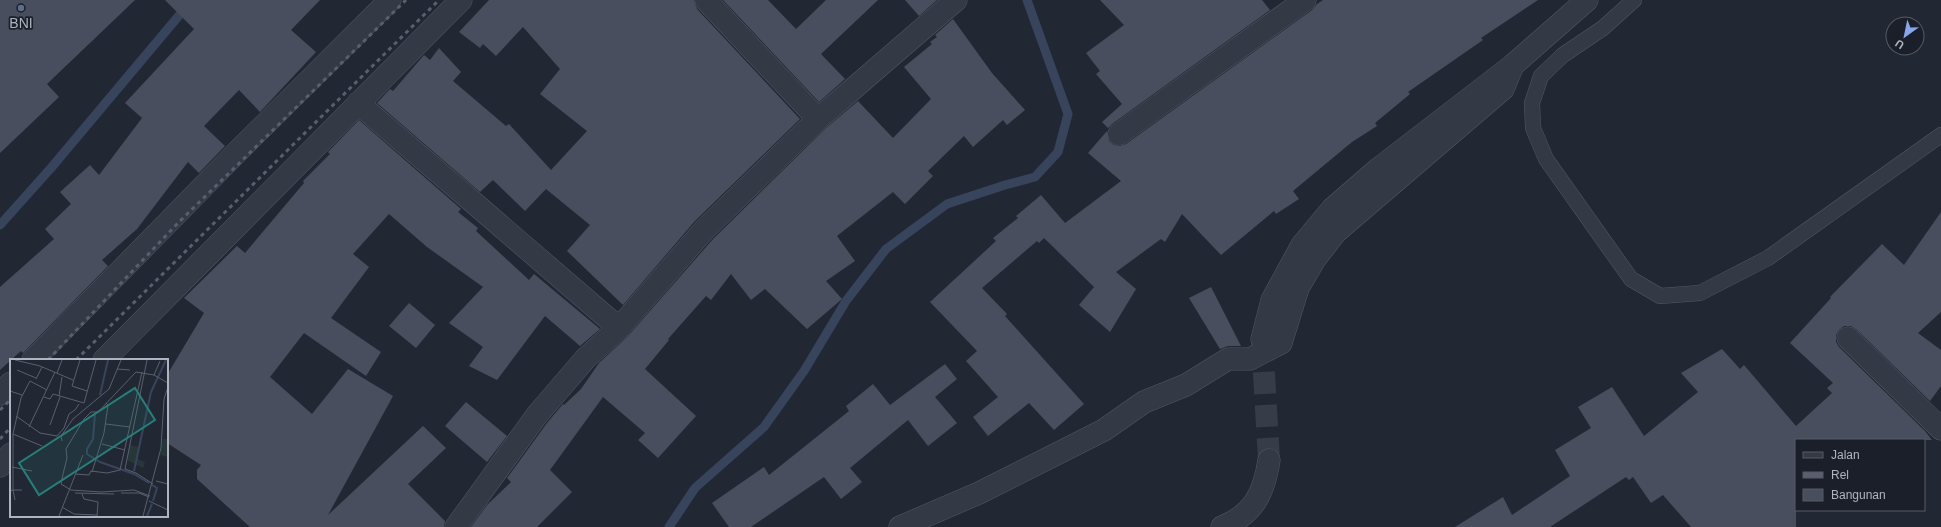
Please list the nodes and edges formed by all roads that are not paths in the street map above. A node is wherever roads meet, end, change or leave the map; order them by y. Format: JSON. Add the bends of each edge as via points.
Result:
{"nodes":[{"id":1,"x":390,"y":0,"type":"edge"},
{"id":2,"x":461,"y":0,"type":"edge"},
{"id":3,"x":706,"y":0,"type":"edge"},
{"id":4,"x":956,"y":0,"type":"edge"},
{"id":5,"x":1305,"y":0,"type":"edge"},
{"id":6,"x":1587,"y":0,"type":"edge"},
{"id":7,"x":1634,"y":0,"type":"edge"},
{"id":8,"x":1513,"y":65,"type":"junction"},
{"id":9,"x":358,"y":103,"type":"junction"},
{"id":10,"x":818,"y":119,"type":"junction"},
{"id":11,"x":1119,"y":134,"type":"dead end"},
{"id":12,"x":1941,"y":135,"type":"edge"},
{"id":13,"x":619,"y":328,"type":"junction"},
{"id":14,"x":1848,"y":338,"type":"dead end"},
{"id":15,"x":1262,"y":339,"type":"tunnel mouth"},
{"id":16,"x":34,"y":359,"type":"edge"},
{"id":17,"x":105,"y":359,"type":"edge"},
{"id":18,"x":10,"y":384,"type":"edge"},
{"id":19,"x":0,"y":394,"type":"edge"},
{"id":20,"x":1941,"y":430,"type":"edge"},
{"id":21,"x":10,"y":455,"type":"edge"},
{"id":22,"x":1269,"y":460,"type":"tunnel mouth"},
{"id":23,"x":0,"y":466,"type":"edge"},
{"id":24,"x":456,"y":527,"type":"edge"},
{"id":25,"x":900,"y":527,"type":"edge"},
{"id":26,"x":1222,"y":527,"type":"edge"}],
"edges":[{"from":1,"to":16,"type":"street"},
{"from":2,"to":9,"type":"street"},
{"from":3,"to":10,"type":"street"},
{"from":4,"to":10,"type":"street"},
{"from":5,"to":11,"type":"street"},
{"from":6,"to":8,"type":"street"},
{"from":7,"to":12,"type":"lane","via":[[1603,28],[1563,55],[1541,76],[1532,103],[1533,128],[1546,159],[1631,279],[1660,296],[1700,294],[1768,258]]},
{"from":8,"to":15,"type":"street","via":[[1332,209],[1302,245],[1272,300]]},
{"from":8,"to":25,"type":"street","via":[[1503,89],[1336,232],[1315,259],[1298,288],[1281,343],[1250,360],[1228,359],[1186,385],[1144,402],[1104,430],[980,493]]},
{"from":9,"to":13,"type":"street"},
{"from":9,"to":17,"type":"street"},
{"from":10,"to":13,"type":"street","via":[[704,230]]},
{"from":13,"to":24,"type":"street","via":[[586,358],[537,416]]},
{"from":14,"to":20,"type":"street"},
{"from":18,"to":19,"type":"street"},
{"from":21,"to":23,"type":"street"},
{"from":22,"to":26,"type":"street","via":[[1266,480],[1259,498],[1238,520]]}]}
